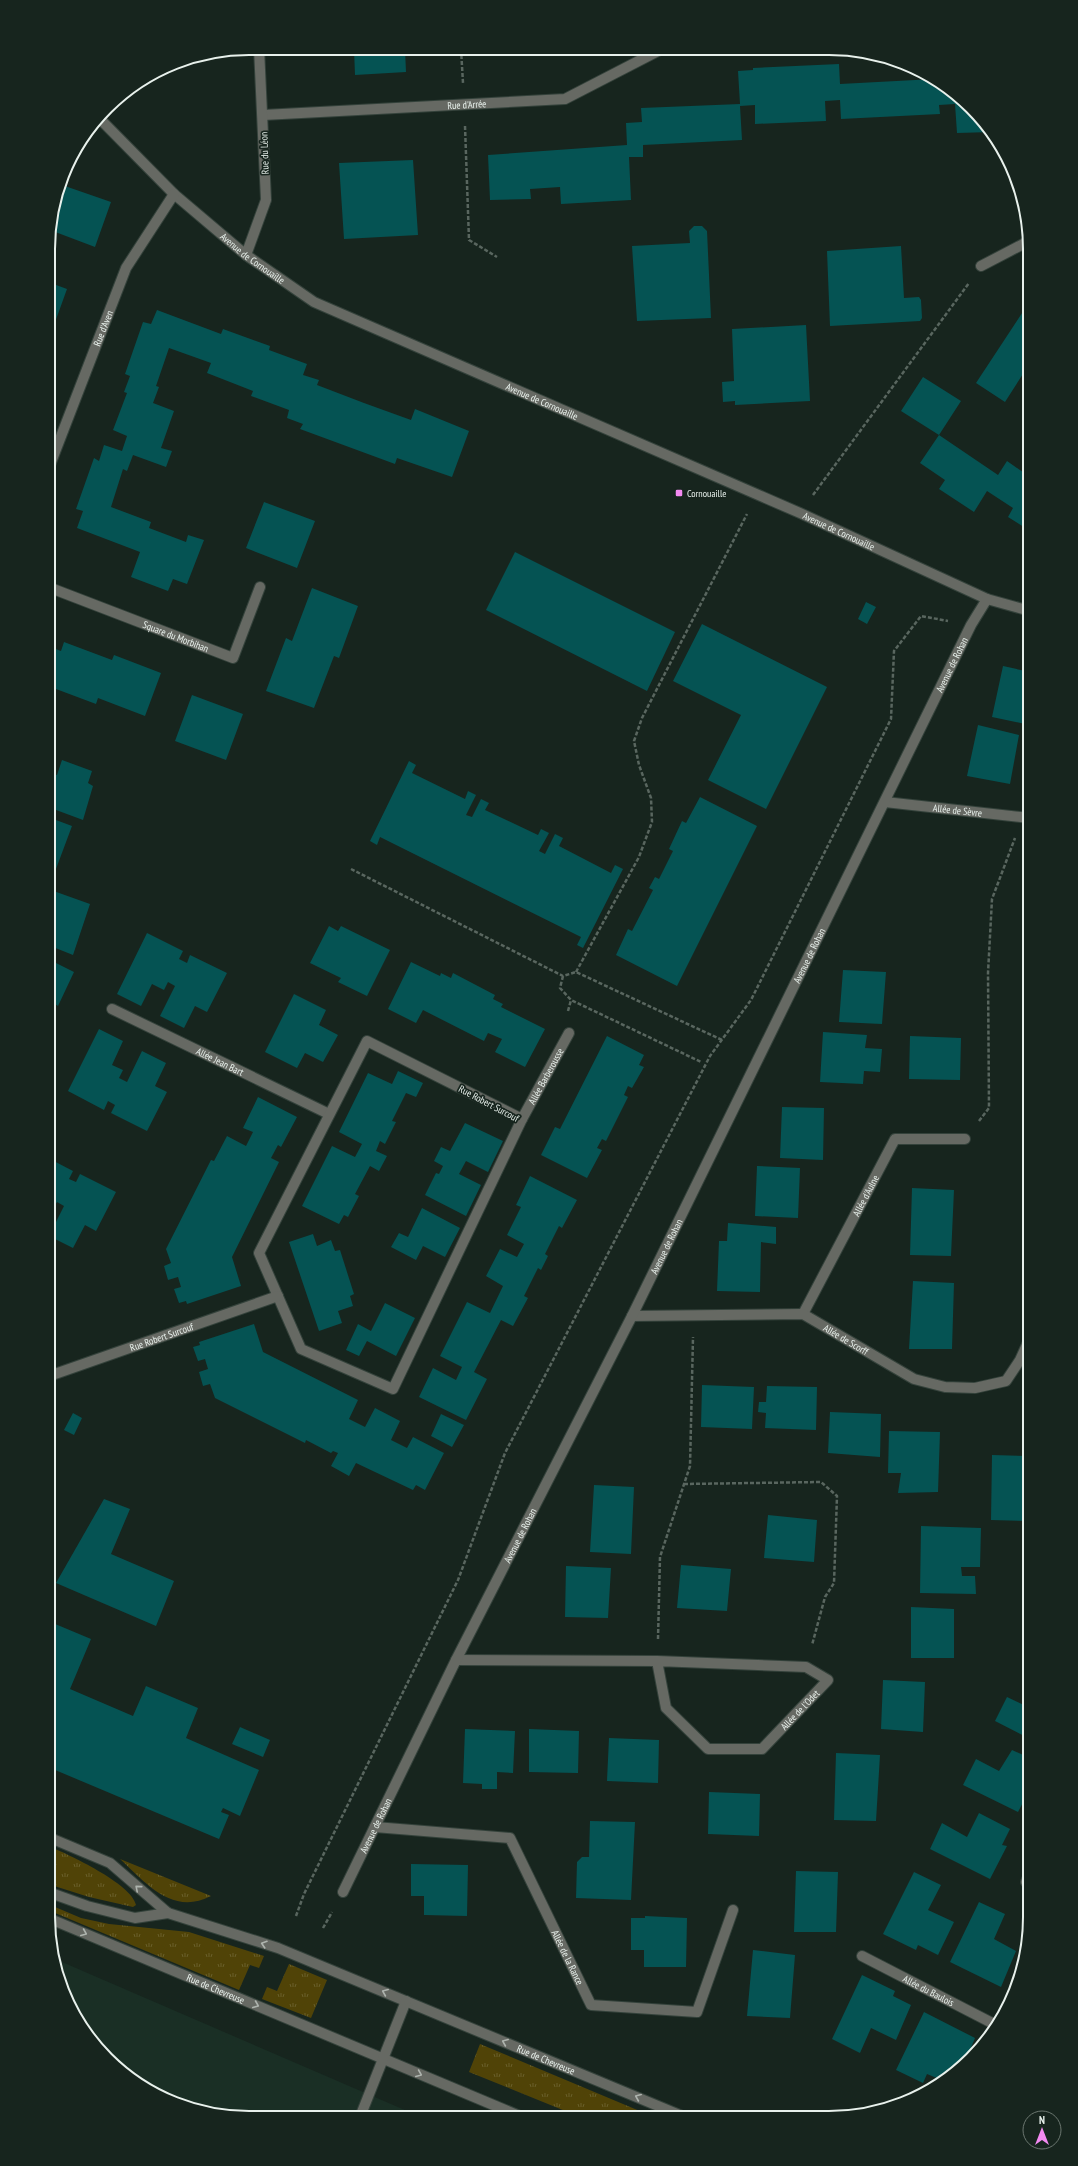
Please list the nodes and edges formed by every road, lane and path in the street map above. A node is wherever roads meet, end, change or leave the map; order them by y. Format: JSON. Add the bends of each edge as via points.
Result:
{"nodes":[{"id":1,"x":259,"y":55,"type":"edge"},
{"id":2,"x":461,"y":55,"type":"edge"},
{"id":3,"x":649,"y":55,"type":"edge"},
{"id":4,"x":464,"y":105,"type":"junction"},
{"id":5,"x":263,"y":115,"type":"junction"},
{"id":6,"x":103,"y":122,"type":"edge"},
{"id":7,"x":174,"y":194,"type":"junction"},
{"id":8,"x":1023,"y":244,"type":"edge"},
{"id":9,"x":246,"y":255,"type":"junction"},
{"id":10,"x":497,"y":257,"type":"dead end"},
{"id":11,"x":981,"y":266,"type":"joint"},
{"id":12,"x":55,"y":452,"type":"edge"},
{"id":13,"x":757,"y":494,"type":"junction"},
{"id":14,"x":800,"y":513,"type":"junction"},
{"id":15,"x":260,"y":587,"type":"dead end"},
{"id":16,"x":55,"y":590,"type":"edge"},
{"id":17,"x":987,"y":599,"type":"junction"},
{"id":18,"x":1023,"y":609,"type":"edge"},
{"id":19,"x":971,"y":625,"type":"junction"},
{"id":20,"x":885,"y":802,"type":"junction"},
{"id":21,"x":1023,"y":817,"type":"edge"},
{"id":22,"x":1023,"y":824,"type":"edge"},
{"id":23,"x":351,"y":868,"type":"dead end"},
{"id":24,"x":576,"y":972,"type":"junction"},
{"id":25,"x":563,"y":976,"type":"junction"},
{"id":26,"x":112,"y":1008,"type":"dead end"},
{"id":27,"x":569,"y":1033,"type":"dead end"},
{"id":28,"x":722,"y":1040,"type":"junction"},
{"id":29,"x":701,"y":1062,"type":"dead end"},
{"id":30,"x":329,"y":1114,"type":"junction"},
{"id":31,"x":522,"y":1119,"type":"junction"},
{"id":32,"x":965,"y":1139,"type":"joint"},
{"id":33,"x":278,"y":1296,"type":"junction"},
{"id":34,"x":803,"y":1314,"type":"junction"},
{"id":35,"x":632,"y":1316,"type":"junction"},
{"id":36,"x":694,"y":1317,"type":"junction"},
{"id":37,"x":1023,"y":1353,"type":"edge"},
{"id":38,"x":55,"y":1374,"type":"edge"},
{"id":39,"x":684,"y":1484,"type":"junction"},
{"id":40,"x":456,"y":1660,"type":"junction"},
{"id":41,"x":657,"y":1661,"type":"junction"},
{"id":42,"x":806,"y":1667,"type":"junction"},
{"id":43,"x":375,"y":1827,"type":"junction"},
{"id":44,"x":55,"y":1840,"type":"edge"},
{"id":45,"x":343,"y":1892,"type":"dead end"},
{"id":46,"x":55,"y":1895,"type":"edge"},
{"id":47,"x":733,"y":1910,"type":"dead end"},
{"id":48,"x":168,"y":1913,"type":"junction"},
{"id":49,"x":296,"y":1916,"type":"dead end"},
{"id":50,"x":55,"y":1921,"type":"edge"},
{"id":51,"x":862,"y":1956,"type":"dead end"},
{"id":52,"x":406,"y":2001,"type":"junction"},
{"id":53,"x":991,"y":2023,"type":"edge"},
{"id":54,"x":383,"y":2058,"type":"junction"},
{"id":55,"x":362,"y":2111,"type":"edge"},
{"id":56,"x":508,"y":2111,"type":"edge"},
{"id":57,"x":670,"y":2111,"type":"edge"}],
"edges":[{"from":1,"to":5,"type":"street","name":"Rue du Léon"},
{"from":2,"to":4,"type":"path"},
{"from":3,"to":4,"type":"street","name":"Rue d'Arrée","via":[[565,99]]},
{"from":4,"to":5,"type":"street","name":"Rue d'Arrée"},
{"from":4,"to":10,"type":"path","via":[[469,240]]},
{"from":5,"to":9,"type":"street","name":"Rue du Léon","via":[[266,200]]},
{"from":6,"to":7,"type":"street","name":"Avenue de Cornouaille"},
{"from":7,"to":9,"type":"street","name":"Avenue de Cornouaille"},
{"from":7,"to":12,"type":"street","name":"Rue d'Aven","via":[[126,268]]},
{"from":8,"to":11,"type":"street"},
{"from":9,"to":13,"type":"street","name":"Avenue de Cornouaille","via":[[314,302]]},
{"from":11,"to":14,"type":"path"},
{"from":13,"to":14,"type":"street","name":"Avenue de Cornouaille"},
{"from":13,"to":24,"type":"path","via":[[642,718],[634,741],[639,765],[651,798],[652,822],[639,857]]},
{"from":14,"to":17,"type":"street","name":"Avenue de Cornouaille"},
{"from":15,"to":16,"type":"street","name":"Square du Morbihan","via":[[233,658]]},
{"from":17,"to":18,"type":"street","name":"Avenue de Cornouaille"},
{"from":17,"to":19,"type":"street","name":"Avenue de Rohan"},
{"from":19,"to":20,"type":"street","name":"Avenue de Rohan"},
{"from":19,"to":28,"type":"path","via":[[921,616],[894,650],[891,719],[751,1000]]},
{"from":20,"to":21,"type":"street","name":"Allée de Sèvre"},
{"from":20,"to":35,"type":"street","name":"Avenue de Rohan"},
{"from":22,"to":32,"type":"path","via":[[992,899],[988,973],[989,1108]]},
{"from":23,"to":25,"type":"path"},
{"from":24,"to":25,"type":"path"},
{"from":24,"to":28,"type":"path"},
{"from":25,"to":29,"type":"path","via":[[560,988],[571,1000]]},
{"from":26,"to":30,"type":"street","name":"Allée Jean Bart"},
{"from":27,"to":31,"type":"street","name":"Allée Barberousse"},
{"from":28,"to":49,"type":"path","via":[[710,1056],[505,1453],[458,1580],[304,1894]]},
{"from":30,"to":31,"type":"street","name":"Rue Robert Surcouf","via":[[367,1042]]},
{"from":30,"to":33,"type":"street","name":"Rue Robert Surcouf","via":[[259,1253]]},
{"from":31,"to":33,"type":"street","name":"Rue Robert Surcouf","via":[[393,1389],[301,1349]]},
{"from":32,"to":34,"type":"street","name":"Allée d'Aulne","via":[[895,1139]]},
{"from":33,"to":38,"type":"street","name":"Rue Robert Surcouf"},
{"from":34,"to":36,"type":"street"},
{"from":34,"to":37,"type":"street","name":"Allée de Scorff","via":[[914,1379],[945,1387],[975,1388],[1006,1381]]},
{"from":35,"to":36,"type":"street"},
{"from":35,"to":40,"type":"street","name":"Avenue de Rohan"},
{"from":36,"to":39,"type":"path","via":[[690,1466]]},
{"from":39,"to":41,"type":"path","via":[[660,1557]]},
{"from":39,"to":42,"type":"path","via":[[822,1482],[837,1496],[834,1583],[825,1597]]},
{"from":40,"to":41,"type":"street","name":"Allée de l'Odet"},
{"from":40,"to":43,"type":"street","name":"Avenue de Rohan"},
{"from":41,"to":42,"type":"street","name":"Allée de l'Odet"},
{"from":41,"to":42,"type":"street","name":"Allée de l'Odet","via":[[666,1708],[708,1749],[762,1749],[828,1680]]},
{"from":43,"to":45,"type":"street","name":"Avenue de Rohan"},
{"from":43,"to":47,"type":"street","name":"Allée de la Rance","via":[[510,1838],[591,2005],[697,2012]]},
{"from":48,"to":44,"type":"street","name":"Rue de Chevreuse","one_way":true,"via":[[110,1863]]},
{"from":46,"to":48,"type":"street","name":"Rue de Chevreuse","via":[[87,1906],[135,1918]]},
{"from":52,"to":48,"type":"street","name":"Rue de Chevreuse","one_way":true,"via":[[286,1951]]},
{"from":50,"to":54,"type":"street","name":"Rue de Chevreuse","one_way":true},
{"from":51,"to":53,"type":"street","name":"Allée du Baulois"},
{"from":52,"to":54,"type":"street"},
{"from":57,"to":52,"type":"street","name":"Rue de Chevreuse","one_way":true},
{"from":54,"to":55,"type":"street"},
{"from":54,"to":56,"type":"street","name":"Rue de Chevreuse","one_way":true}]}
